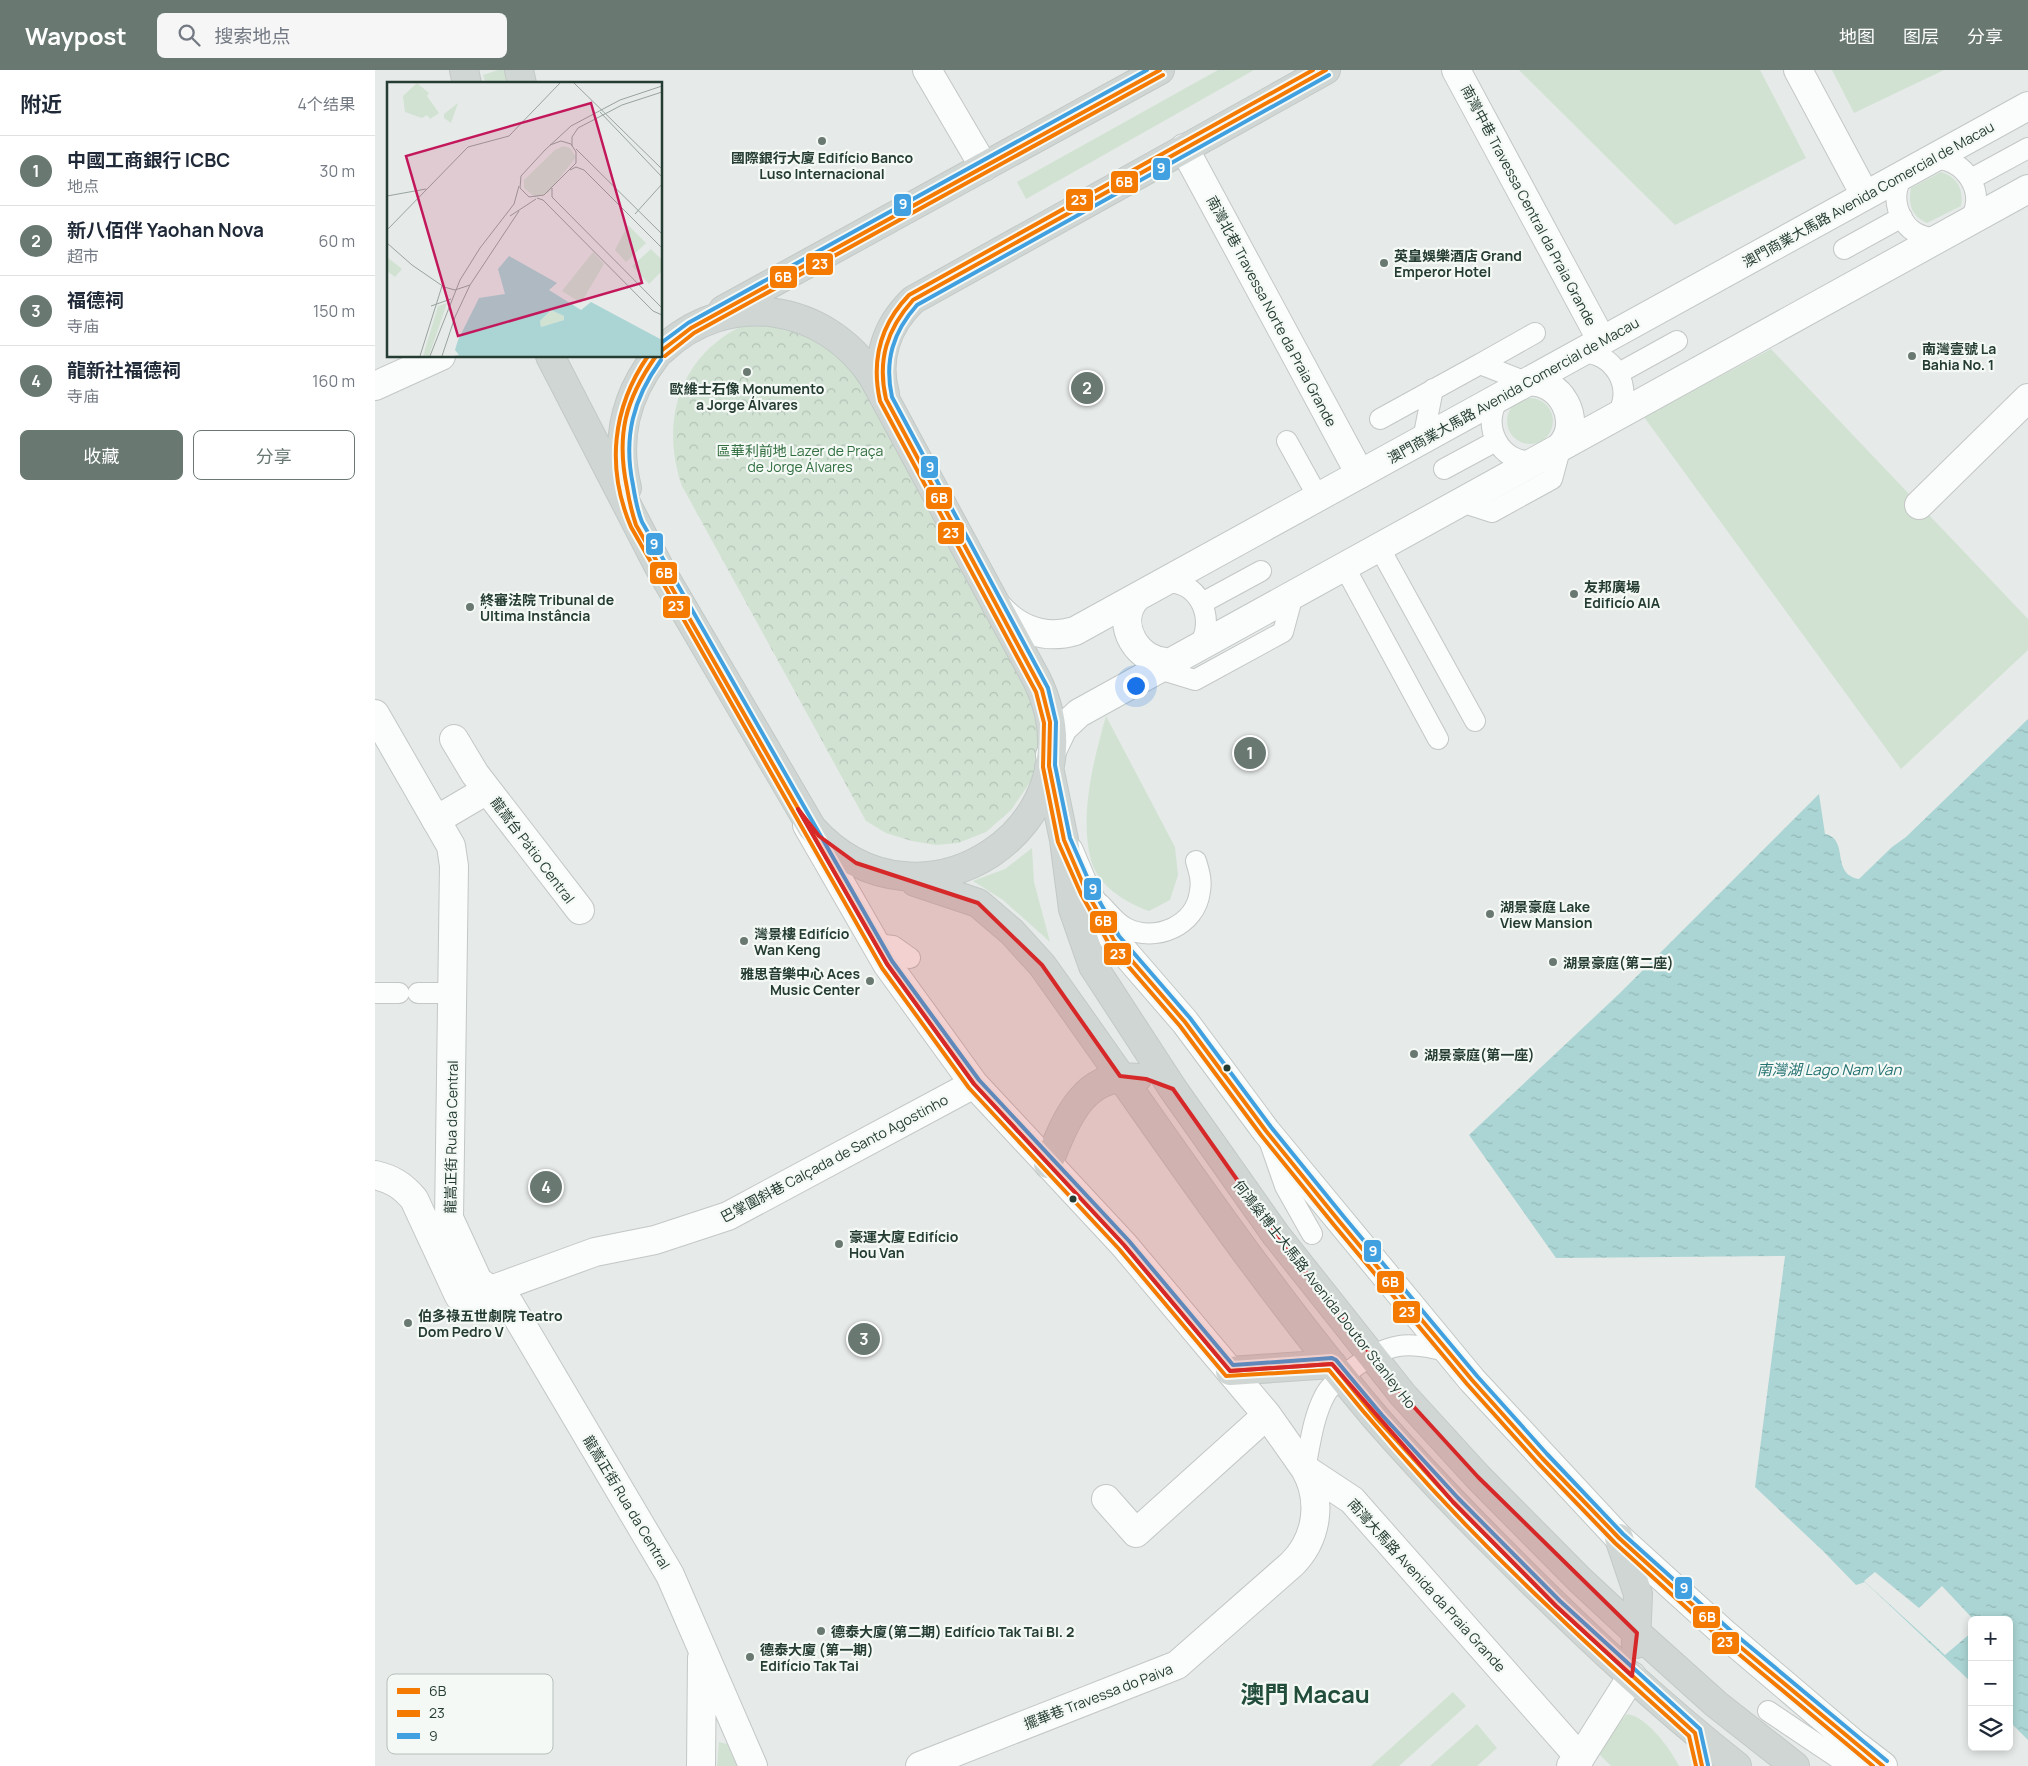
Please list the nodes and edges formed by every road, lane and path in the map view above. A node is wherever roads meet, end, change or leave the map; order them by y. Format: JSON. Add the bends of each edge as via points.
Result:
{"nodes":[{"id":1,"x":927,"y":70,"type":"edge"},
{"id":2,"x":1160,"y":70,"type":"edge"},
{"id":3,"x":1326,"y":70,"type":"edge"},
{"id":4,"x":1456,"y":70,"type":"edge"},
{"id":5,"x":1798,"y":70,"type":"edge"},
{"id":6,"x":2028,"y":106,"type":"edge"},
{"id":7,"x":1184,"y":148,"type":"junction"},
{"id":8,"x":2028,"y":148,"type":"edge"},
{"id":9,"x":1931,"y":159,"type":"junction"},
{"id":10,"x":984,"y":167,"type":"junction"},
{"id":11,"x":1906,"y":173,"type":"junction"},
{"id":12,"x":1971,"y":179,"type":"junction"},
{"id":13,"x":2028,"y":189,"type":"edge"},
{"id":14,"x":1865,"y":196,"type":"junction"},
{"id":15,"x":1901,"y":217,"type":"junction"},
{"id":16,"x":1967,"y":222,"type":"junction"},
{"id":17,"x":1939,"y":238,"type":"junction"},
{"id":18,"x":1845,"y":249,"type":"dead end"},
{"id":19,"x":691,"y":328,"type":"junction"},
{"id":20,"x":663,"y":330,"type":"edge"},
{"id":21,"x":1535,"y":333,"type":"dead end"},
{"id":22,"x":1677,"y":341,"type":"dead end"},
{"id":23,"x":1590,"y":347,"type":"junction"},
{"id":24,"x":663,"y":349,"type":"edge"},
{"id":25,"x":437,"y":358,"type":"edge"},
{"id":26,"x":551,"y":358,"type":"edge"},
{"id":27,"x":655,"y":358,"type":"edge"},
{"id":28,"x":1480,"y":364,"type":"junction"},
{"id":29,"x":1619,"y":373,"type":"junction"},
{"id":30,"x":1526,"y":382,"type":"junction"},
{"id":31,"x":375,"y":386,"type":"edge"},
{"id":32,"x":1433,"y":389,"type":"junction"},
{"id":33,"x":1500,"y":396,"type":"junction"},
{"id":34,"x":2028,"y":398,"type":"edge"},
{"id":35,"x":893,"y":413,"type":"junction"},
{"id":36,"x":1615,"y":417,"type":"junction"},
{"id":37,"x":1380,"y":419,"type":"dead end"},
{"id":38,"x":1423,"y":439,"type":"junction"},
{"id":39,"x":1287,"y":441,"type":"dead end"},
{"id":40,"x":1496,"y":441,"type":"junction"},
{"id":41,"x":1561,"y":446,"type":"junction"},
{"id":42,"x":1535,"y":461,"type":"junction"},
{"id":43,"x":1444,"y":469,"type":"dead end"},
{"id":44,"x":1360,"y":474,"type":"junction"},
{"id":45,"x":1318,"y":497,"type":"junction"},
{"id":46,"x":1461,"y":502,"type":"junction"},
{"id":47,"x":1919,"y":505,"type":"dead end"},
{"id":48,"x":634,"y":518,"type":"junction"},
{"id":49,"x":1379,"y":547,"type":"junction"},
{"id":50,"x":1344,"y":566,"type":"junction"},
{"id":51,"x":1261,"y":570,"type":"dead end"},
{"id":52,"x":1163,"y":583,"type":"junction"},
{"id":53,"x":1293,"y":595,"type":"junction"},
{"id":54,"x":1137,"y":597,"type":"junction"},
{"id":55,"x":1202,"y":603,"type":"junction"},
{"id":56,"x":997,"y":606,"type":"junction"},
{"id":57,"x":1198,"y":647,"type":"junction"},
{"id":58,"x":1165,"y":665,"type":"junction"},
{"id":59,"x":375,"y":714,"type":"edge"},
{"id":60,"x":1475,"y":721,"type":"dead end"},
{"id":61,"x":454,"y":738,"type":"dead end"},
{"id":62,"x":1438,"y":739,"type":"dead end"},
{"id":63,"x":1050,"y":760,"type":"junction"},
{"id":64,"x":487,"y":790,"type":"junction"},
{"id":65,"x":799,"y":809,"type":"junction"},
{"id":66,"x":436,"y":820,"type":"junction"},
{"id":67,"x":1064,"y":840,"type":"junction"},
{"id":68,"x":1196,"y":861,"type":"dead end"},
{"id":69,"x":888,"y":874,"type":"junction"},
{"id":70,"x":1086,"y":891,"type":"junction"},
{"id":71,"x":580,"y":910,"type":"dead end"},
{"id":72,"x":875,"y":944,"type":"junction"},
{"id":73,"x":910,"y":958,"type":"dead end"},
{"id":74,"x":375,"y":993,"type":"edge"},
{"id":75,"x":453,"y":993,"type":"junction"},
{"id":76,"x":1120,"y":1076,"type":"junction"},
{"id":77,"x":974,"y":1084,"type":"junction"},
{"id":78,"x":1173,"y":1089,"type":"junction"},
{"id":79,"x":1266,"y":1132,"type":"junction"},
{"id":80,"x":1048,"y":1164,"type":"junction"},
{"id":81,"x":375,"y":1175,"type":"edge"},
{"id":82,"x":1312,"y":1234,"type":"dead end"},
{"id":83,"x":493,"y":1292,"type":"junction"},
{"id":84,"x":1448,"y":1352,"type":"junction"},
{"id":85,"x":1370,"y":1355,"type":"junction"},
{"id":86,"x":1337,"y":1370,"type":"junction"},
{"id":87,"x":1230,"y":1371,"type":"junction"},
{"id":88,"x":1267,"y":1415,"type":"junction"},
{"id":89,"x":1305,"y":1469,"type":"junction"},
{"id":90,"x":1106,"y":1499,"type":"dead end"},
{"id":91,"x":1619,"y":1538,"type":"junction"},
{"id":92,"x":1637,"y":1633,"type":"junction"},
{"id":93,"x":702,"y":1649,"type":"junction"},
{"id":94,"x":1632,"y":1676,"type":"junction"},
{"id":95,"x":1768,"y":1711,"type":"dead end"},
{"id":96,"x":1695,"y":1733,"type":"junction"},
{"id":97,"x":1576,"y":1762,"type":"edge"},
{"id":98,"x":701,"y":1766,"type":"edge"},
{"id":99,"x":753,"y":1766,"type":"edge"},
{"id":100,"x":919,"y":1766,"type":"edge"},
{"id":101,"x":1702,"y":1766,"type":"edge"},
{"id":102,"x":1737,"y":1766,"type":"edge"},
{"id":103,"x":1795,"y":1766,"type":"edge"},
{"id":104,"x":1850,"y":1766,"type":"edge"},
{"id":105,"x":1883,"y":1766,"type":"edge"}],
"edges":[{"from":1,"to":10,"type":"street"},
{"from":2,"to":10,"type":"main road"},
{"from":3,"to":7,"type":"main road"},
{"from":4,"to":23,"type":"street","name":"南灣中巷 Travessa Central da Praia Grande"},
{"from":5,"to":14,"type":"street"},
{"from":6,"to":9,"type":"street","name":"澳門商業大馬路 Avenida Comercial de Macau"},
{"from":7,"to":35,"type":"main road","via":[[913,300],[895,322],[883,355],[883,384]]},
{"from":7,"to":44,"type":"street","name":"南灣北巷 Travessa Norte da Praia Grande"},
{"from":8,"to":12,"type":"lane"},
{"from":9,"to":11,"type":"street","name":"澳門商業大馬路 Avenida Comercial de Macau"},
{"from":9,"to":12,"type":"lane","via":[[1951,161],[1963,168]]},
{"from":10,"to":19,"type":"main road"},
{"from":11,"to":14,"type":"street","name":"澳門商業大馬路 Avenida Comercial de Macau"},
{"from":11,"to":15,"type":"lane","via":[[1897,188],[1896,200]]},
{"from":12,"to":16,"type":"lane","via":[[1975,206]]},
{"from":13,"to":16,"type":"street"},
{"from":14,"to":23,"type":"street","name":"澳門商業大馬路 Avenida Comercial de Macau"},
{"from":15,"to":17,"type":"lane","via":[[1913,231],[1924,237]]},
{"from":15,"to":18,"type":"lane"},
{"from":16,"to":17,"type":"street"},
{"from":17,"to":36,"type":"street"},
{"from":19,"to":20,"type":"main road"},
{"from":19,"to":24,"type":"main road"},
{"from":19,"to":35,"type":"main road","via":[[721,316],[754,311],[787,314],[808,321],[853,351],[873,377]]},
{"from":21,"to":28,"type":"lane"},
{"from":22,"to":29,"type":"lane"},
{"from":23,"to":29,"type":"lane"},
{"from":23,"to":30,"type":"street","name":"澳門商業大馬路 Avenida Comercial de Macau"},
{"from":25,"to":31,"type":"street"},
{"from":26,"to":48,"type":"main road","name":"南灣大馬路 Avenida da Praia Grande"},
{"from":27,"to":48,"type":"main road","via":[[637,385],[622,428],[623,474]]},
{"from":28,"to":30,"type":"lane"},
{"from":28,"to":32,"type":"lane"},
{"from":29,"to":36,"type":"lane","via":[[1623,400]]},
{"from":30,"to":33,"type":"street","name":"澳門商業大馬路 Avenida Comercial de Macau"},
{"from":30,"to":41,"type":"street","via":[[1545,384],[1566,402],[1570,429]]},
{"from":32,"to":37,"type":"lane"},
{"from":32,"to":38,"type":"lane"},
{"from":33,"to":38,"type":"street","name":"澳門商業大馬路 Avenida Comercial de Macau"},
{"from":33,"to":40,"type":"lane","via":[[1492,411],[1491,424]]},
{"from":34,"to":47,"type":"street"},
{"from":35,"to":56,"type":"main road"},
{"from":36,"to":41,"type":"street"},
{"from":38,"to":44,"type":"street","name":"澳門商業大馬路 Avenida Comercial de Macau"},
{"from":39,"to":45,"type":"lane"},
{"from":40,"to":42,"type":"lane","via":[[1519,460]]},
{"from":40,"to":43,"type":"lane"},
{"from":41,"to":42,"type":"street"},
{"from":41,"to":46,"type":"lane","via":[[1552,479],[1492,512]]},
{"from":42,"to":46,"type":"street"},
{"from":44,"to":45,"type":"street","name":"澳門商業大馬路 Avenida Comercial de Macau"},
{"from":45,"to":52,"type":"street","name":"澳門商業大馬路 Avenida Comercial de Macau"},
{"from":46,"to":49,"type":"street"},
{"from":48,"to":65,"type":"main road","name":"南灣大馬路 Avenida da Praia Grande"},
{"from":49,"to":50,"type":"street"},
{"from":49,"to":60,"type":"lane"},
{"from":50,"to":53,"type":"street"},
{"from":50,"to":62,"type":"lane"},
{"from":51,"to":55,"type":"lane"},
{"from":52,"to":54,"type":"street","name":"澳門商業大馬路 Avenida Comercial de Macau"},
{"from":52,"to":55,"type":"lane","via":[[1182,585],[1194,592]]},
{"from":53,"to":57,"type":"street"},
{"from":53,"to":58,"type":"lane","via":[[1283,632],[1195,680]]},
{"from":54,"to":56,"type":"street","name":"澳門商業大馬路 Avenida Comercial de Macau","via":[[1075,631],[1054,635],[1022,628]]},
{"from":54,"to":58,"type":"street","via":[[1127,624],[1135,647]]},
{"from":55,"to":57,"type":"lane","via":[[1207,616],[1206,630]]},
{"from":56,"to":63,"type":"main road","via":[[1042,690],[1050,722]]},
{"from":57,"to":58,"type":"street"},
{"from":58,"to":63,"type":"street","via":[[1079,713],[1063,728]]},
{"from":59,"to":66,"type":"street","name":"龍嵩正街 Rua da Central"},
{"from":61,"to":64,"type":"street","name":"龍嵩台 Pátio Central"},
{"from":63,"to":67,"type":"main road","name":"何鴻燊博士大馬路 Avenida Doutor Stanley Ho"},
{"from":63,"to":69,"type":"main road","via":[[1043,787],[1028,816],[997,850],[945,874],[911,877]]},
{"from":64,"to":66,"type":"street","name":"龍嵩台 Pátio Central"},
{"from":64,"to":71,"type":"street","name":"龍嵩台 Pátio Central"},
{"from":65,"to":69,"type":"main road","via":[[819,836],[837,851],[856,863]]},
{"from":65,"to":72,"type":"street","name":"南灣大馬路 Avenida da Praia Grande"},
{"from":66,"to":75,"type":"street","name":"龍嵩正街 Rua da Central","via":[[451,846],[455,866]]},
{"from":67,"to":70,"type":"street"},
{"from":67,"to":78,"type":"main road","name":"何鴻燊博士大馬路 Avenida Doutor Stanley Ho","via":[[1073,909],[1093,966]]},
{"from":68,"to":70,"type":"lane","via":[[1201,876],[1195,907],[1185,920],[1157,934],[1125,927]]},
{"from":69,"to":76,"type":"main road","via":[[978,903],[1012,932],[1041,965]]},
{"from":70,"to":79,"type":"street","via":[[1114,940],[1185,1022]]},
{"from":72,"to":73,"type":"lane","via":[[893,946]]},
{"from":72,"to":77,"type":"street","name":"南灣大馬路 Avenida da Praia Grande"},
{"from":74,"to":75,"type":"lane"},
{"from":75,"to":83,"type":"street","name":"龍嵩正街 Rua da Central","via":[[449,1218],[478,1281]]},
{"from":76,"to":78,"type":"main road","via":[[1146,1079]]},
{"from":76,"to":80,"type":"main road","via":[[1089,1091],[1069,1113]]},
{"from":76,"to":86,"type":"main road","via":[[1205,1198]]},
{"from":77,"to":80,"type":"street","name":"南灣大馬路 Avenida da Praia Grande"},
{"from":77,"to":83,"type":"street","name":"巴掌圍斜巷 Calçada de Santo Agostinho","via":[[728,1216],[655,1240],[595,1252]]},
{"from":78,"to":85,"type":"main road","name":"何鴻燊博士大馬路 Avenida Doutor Stanley Ho","via":[[1276,1235]]},
{"from":79,"to":82,"type":"lane","via":[[1285,1186]]},
{"from":79,"to":84,"type":"street"},
{"from":80,"to":87,"type":"street","name":"南灣大馬路 Avenida da Praia Grande","via":[[1124,1245]]},
{"from":81,"to":83,"type":"street","name":"巴掌圍斜巷 Calçada de Santo Agostinho","via":[[390,1178],[404,1187],[413,1199],[463,1299],[476,1302]]},
{"from":83,"to":93,"type":"street","name":"龍嵩正街 Rua da Central","via":[[509,1303],[671,1575]]},
{"from":84,"to":85,"type":"lane","via":[[1405,1344]]},
{"from":84,"to":91,"type":"street","via":[[1542,1458]]},
{"from":85,"to":86,"type":"lane"},
{"from":85,"to":92,"type":"main road","name":"何鴻燊博士大馬路 Avenida Doutor Stanley Ho","via":[[1478,1477]]},
{"from":86,"to":87,"type":"main road"},
{"from":86,"to":89,"type":"lane","via":[[1314,1424]]},
{"from":86,"to":94,"type":"main road","via":[[1453,1502],[1556,1606]]},
{"from":87,"to":88,"type":"street","name":"南灣大馬路 Avenida da Praia Grande"},
{"from":88,"to":89,"type":"street","name":"南灣大馬路 Avenida da Praia Grande"},
{"from":88,"to":90,"type":"street","via":[[1136,1533]]},
{"from":89,"to":97,"type":"street","name":"南灣大馬路 Avenida da Praia Grande","via":[[1352,1500]]},
{"from":89,"to":100,"type":"street","name":"擺華巷 Travessa do Paiva","via":[[1316,1506],[1312,1532],[1304,1549],[1292,1564],[1177,1665]]},
{"from":91,"to":92,"type":"main road","via":[[1638,1594]]},
{"from":91,"to":105,"type":"street","via":[[1726,1635]]},
{"from":92,"to":94,"type":"main road"},
{"from":92,"to":103,"type":"main road","name":"何鴻燊博士大馬路 Avenida Doutor Stanley Ho","via":[[1715,1704]]},
{"from":93,"to":98,"type":"street"},
{"from":93,"to":99,"type":"street","name":"龍嵩正街 Rua da Central"},
{"from":94,"to":96,"type":"main road"},
{"from":94,"to":97,"type":"street"},
{"from":95,"to":104,"type":"lane"},
{"from":96,"to":101,"type":"main road"},
{"from":96,"to":102,"type":"main road"}]}
